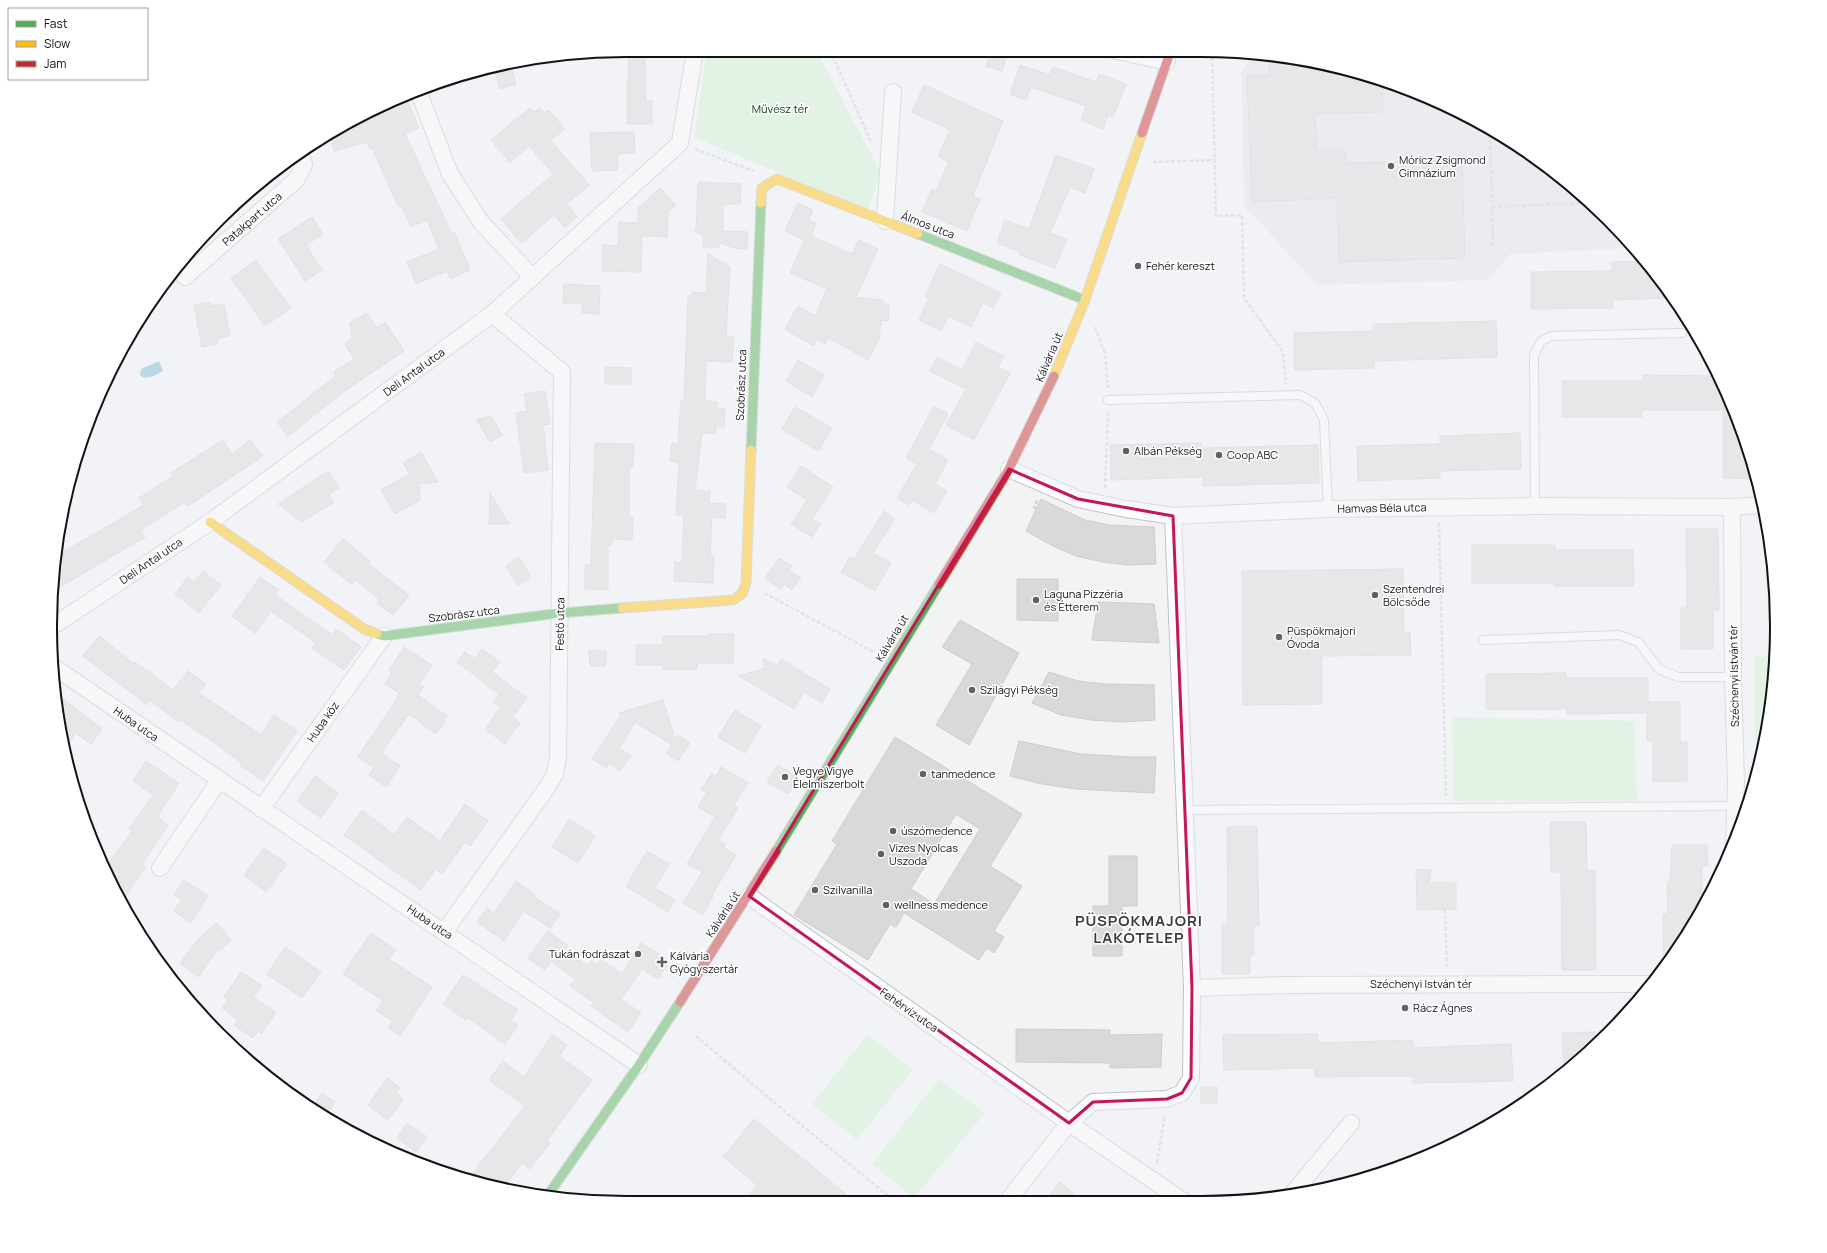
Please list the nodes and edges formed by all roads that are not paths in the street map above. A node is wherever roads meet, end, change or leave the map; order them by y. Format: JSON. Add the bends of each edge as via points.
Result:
{"nodes":[{"id":1,"x":694,"y":57,"type":"edge"},
{"id":2,"x":1169,"y":57,"type":"edge"},
{"id":3,"x":892,"y":92,"type":"dead end"},
{"id":4,"x":420,"y":96,"type":"edge"},
{"id":5,"x":302,"y":159,"type":"edge"},
{"id":6,"x":777,"y":179,"type":"joint"},
{"id":7,"x":884,"y":221,"type":"junction"},
{"id":8,"x":185,"y":277,"type":"dead end"},
{"id":9,"x":532,"y":277,"type":"junction"},
{"id":10,"x":1086,"y":300,"type":"junction"},
{"id":11,"x":492,"y":314,"type":"junction"},
{"id":12,"x":1682,"y":333,"type":"dead end"},
{"id":13,"x":1108,"y":400,"type":"road end"},
{"id":14,"x":1009,"y":469,"type":"junction"},
{"id":15,"x":1757,"y":505,"type":"edge"},
{"id":16,"x":1535,"y":506,"type":"junction"},
{"id":17,"x":1732,"y":507,"type":"junction"},
{"id":18,"x":1328,"y":509,"type":"junction"},
{"id":19,"x":1173,"y":516,"type":"junction"},
{"id":20,"x":210,"y":522,"type":"junction"},
{"id":21,"x":560,"y":613,"type":"junction"},
{"id":22,"x":57,"y":623,"type":"edge"},
{"id":23,"x":384,"y":636,"type":"junction"},
{"id":24,"x":1483,"y":640,"type":"dead end"},
{"id":25,"x":59,"y":670,"type":"edge"},
{"id":26,"x":1733,"y":677,"type":"junction"},
{"id":27,"x":219,"y":781,"type":"junction"},
{"id":28,"x":1736,"y":806,"type":"junction"},
{"id":29,"x":261,"y":809,"type":"junction"},
{"id":30,"x":1185,"y":810,"type":"junction"},
{"id":31,"x":1735,"y":823,"type":"edge"},
{"id":32,"x":160,"y":868,"type":"dead end"},
{"id":33,"x":749,"y":896,"type":"junction"},
{"id":34,"x":444,"y":932,"type":"junction"},
{"id":35,"x":1643,"y":984,"type":"edge"},
{"id":36,"x":1192,"y":988,"type":"junction"},
{"id":37,"x":639,"y":1065,"type":"junction"},
{"id":38,"x":1069,"y":1123,"type":"junction"},
{"id":39,"x":1351,"y":1123,"type":"dead end"},
{"id":40,"x":1298,"y":1187,"type":"edge"},
{"id":41,"x":551,"y":1191,"type":"edge"},
{"id":42,"x":1012,"y":1196,"type":"edge"},
{"id":43,"x":1176,"y":1196,"type":"edge"}],
"edges":[{"from":1,"to":9,"type":"street","name":"Deli Antal utca","via":[[680,143]]},
{"from":2,"to":10,"type":"street","name":"Kálvária út"},
{"from":3,"to":7,"type":"street"},
{"from":4,"to":9,"type":"street","via":[[450,174],[481,222]]},
{"from":5,"to":8,"type":"street","name":"Patakpart utca","via":[[304,165],[296,180]]},
{"from":6,"to":7,"type":"street","name":"Álmos utca"},
{"from":6,"to":21,"type":"street","name":"Szobrász utca","via":[[762,188],[746,583],[742,594],[733,600]]},
{"from":7,"to":10,"type":"street","name":"Álmos utca"},
{"from":9,"to":11,"type":"street","name":"Deli Antal utca"},
{"from":10,"to":14,"type":"street","name":"Kálvária út","via":[[1050,386]]},
{"from":11,"to":20,"type":"street","name":"Deli Antal utca"},
{"from":11,"to":21,"type":"street","name":"Festő utca","via":[[562,372]]},
{"from":12,"to":16,"type":"lane","via":[[1551,336],[1541,341],[1534,355]]},
{"from":13,"to":18,"type":"lane","via":[[1300,395],[1315,403],[1324,420]]},
{"from":14,"to":19,"type":"street","name":"Hamvas Béla utca","via":[[1078,499]]},
{"from":14,"to":33,"type":"street","name":"Kálvária út"},
{"from":15,"to":17,"type":"street","name":"Hamvas Béla utca"},
{"from":16,"to":17,"type":"street","name":"Hamvas Béla utca"},
{"from":16,"to":18,"type":"street","name":"Hamvas Béla utca"},
{"from":17,"to":26,"type":"street","name":"Széchenyi István tér"},
{"from":18,"to":19,"type":"street","name":"Hamvas Béla utca"},
{"from":19,"to":30,"type":"street"},
{"from":20,"to":22,"type":"street","name":"Deli Antal utca"},
{"from":20,"to":23,"type":"street","name":"Szobrász utca","via":[[364,629]]},
{"from":21,"to":23,"type":"street","name":"Szobrász utca"},
{"from":21,"to":34,"type":"street","name":"Festő utca","via":[[558,757],[555,774]]},
{"from":23,"to":29,"type":"street","name":"Huba köz"},
{"from":24,"to":26,"type":"lane","via":[[1619,635],[1638,642],[1659,669],[1678,677]]},
{"from":25,"to":27,"type":"street","name":"Huba utca"},
{"from":26,"to":28,"type":"street","name":"Széchenyi István tér"},
{"from":27,"to":29,"type":"street","name":"Huba utca"},
{"from":27,"to":32,"type":"street"},
{"from":28,"to":30,"type":"lane"},
{"from":28,"to":31,"type":"street","name":"Széchenyi István tér"},
{"from":29,"to":34,"type":"street","name":"Huba utca"},
{"from":30,"to":36,"type":"street"},
{"from":33,"to":37,"type":"street","name":"Kálvária út"},
{"from":33,"to":38,"type":"street","name":"Fehérvíz utca"},
{"from":34,"to":37,"type":"street","name":"Huba utca"},
{"from":35,"to":36,"type":"street","name":"Széchenyi István tér","via":[[1288,985]]},
{"from":36,"to":38,"type":"street","via":[[1191,1078],[1182,1093],[1167,1099],[1092,1102]]},
{"from":37,"to":41,"type":"street","name":"Kálvária út"},
{"from":38,"to":42,"type":"street"},
{"from":38,"to":43,"type":"street","name":"Fehérvíz utca"},
{"from":39,"to":40,"type":"street"}]}
